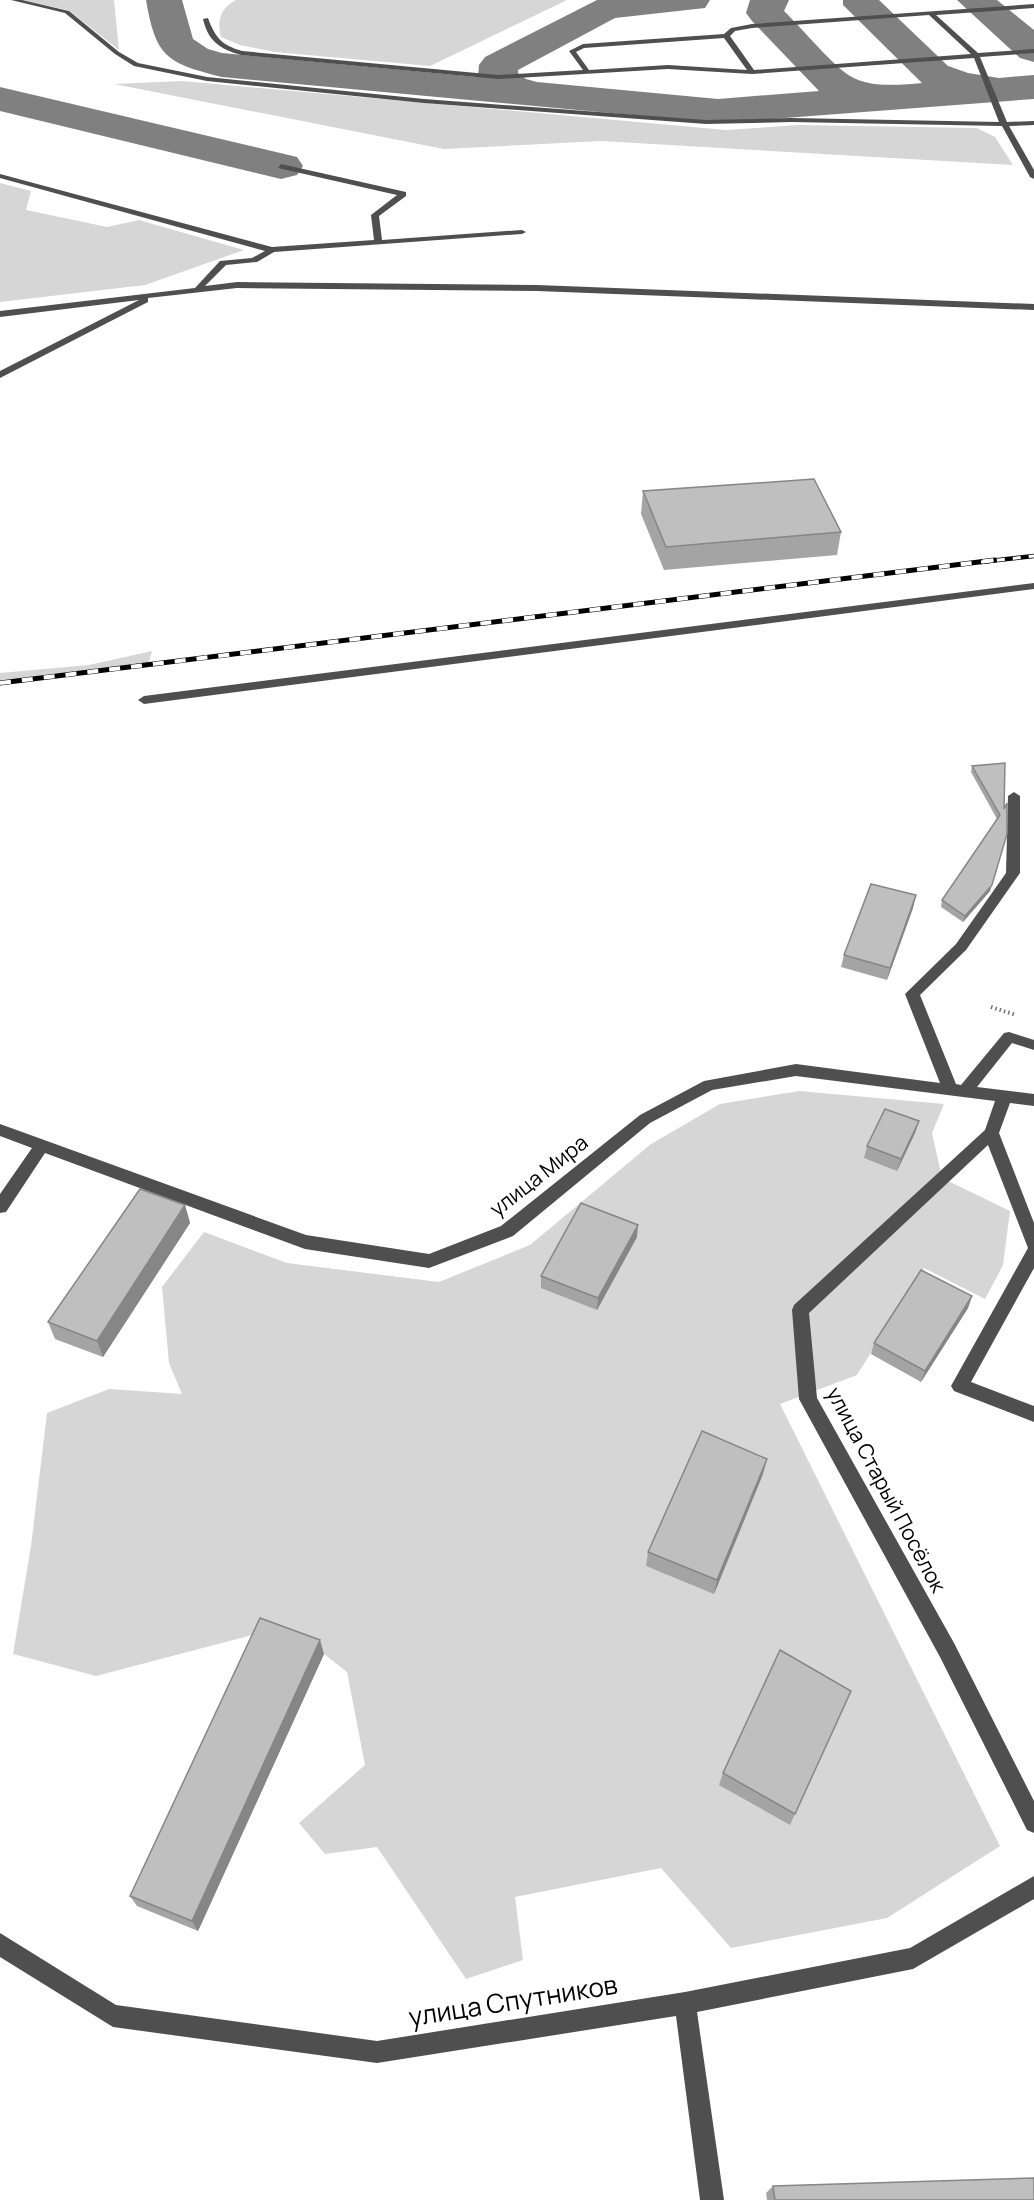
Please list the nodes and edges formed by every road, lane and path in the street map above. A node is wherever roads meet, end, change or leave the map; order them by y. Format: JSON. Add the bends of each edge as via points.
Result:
{"nodes":[{"id":1,"x":14,"y":0,"type":"edge"},
{"id":2,"x":1034,"y":6,"type":"edge"},
{"id":3,"x":931,"y":14,"type":"junction"},
{"id":4,"x":206,"y":19,"type":"dead end"},
{"id":5,"x":726,"y":36,"type":"junction"},
{"id":6,"x":1034,"y":51,"type":"edge"},
{"id":7,"x":976,"y":55,"type":"junction"},
{"id":8,"x":587,"y":71,"type":"junction"},
{"id":9,"x":752,"y":72,"type":"junction"},
{"id":10,"x":1034,"y":123,"type":"edge"},
{"id":11,"x":1004,"y":124,"type":"junction"},
{"id":12,"x":281,"y":166,"type":"dead end"},
{"id":13,"x":0,"y":176,"type":"edge"},
{"id":14,"x":1034,"y":177,"type":"edge"},
{"id":15,"x":522,"y":232,"type":"dead end"},
{"id":16,"x":378,"y":241,"type":"junction"},
{"id":17,"x":272,"y":250,"type":"junction"},
{"id":18,"x":199,"y":288,"type":"junction"},
{"id":19,"x":150,"y":297,"type":"junction"},
{"id":20,"x":1034,"y":308,"type":"edge"},
{"id":21,"x":0,"y":314,"type":"edge"},
{"id":22,"x":0,"y":375,"type":"edge"},
{"id":23,"x":1034,"y":586,"type":"edge"},
{"id":24,"x":144,"y":700,"type":"dead end"},
{"id":25,"x":1014,"y":796,"type":"dead end"},
{"id":26,"x":1034,"y":1045,"type":"edge"},
{"id":27,"x":958,"y":1089,"type":"junction"},
{"id":28,"x":1005,"y":1095,"type":"junction"},
{"id":29,"x":1034,"y":1100,"type":"edge"},
{"id":30,"x":0,"y":1130,"type":"edge"},
{"id":31,"x":992,"y":1133,"type":"junction"},
{"id":32,"x":42,"y":1145,"type":"junction"},
{"id":33,"x":0,"y":1207,"type":"edge"},
{"id":34,"x":1034,"y":1244,"type":"edge"},
{"id":35,"x":1034,"y":1253,"type":"edge"},
{"id":36,"x":1034,"y":1414,"type":"edge"},
{"id":37,"x":1034,"y":1823,"type":"edge"},
{"id":38,"x":1034,"y":1887,"type":"edge"},
{"id":39,"x":0,"y":1944,"type":"edge"},
{"id":40,"x":685,"y":2003,"type":"junction"},
{"id":41,"x":712,"y":2200,"type":"edge"}],
"edges":[{"from":1,"to":11,"type":"street","via":[[67,12],[136,65],[207,79],[424,101],[706,122]]},
{"from":2,"to":3,"type":"street"},
{"from":3,"to":5,"type":"street","via":[[752,26],[733,29]]},
{"from":3,"to":7,"type":"street"},
{"from":4,"to":8,"type":"street","via":[[217,45],[241,53],[478,76]]},
{"from":5,"to":8,"type":"street","via":[[574,49]]},
{"from":5,"to":9,"type":"street"},
{"from":6,"to":7,"type":"street"},
{"from":7,"to":9,"type":"street"},
{"from":7,"to":11,"type":"street"},
{"from":8,"to":9,"type":"street","via":[[668,67]]},
{"from":10,"to":11,"type":"street"},
{"from":11,"to":14,"type":"street"},
{"from":12,"to":16,"type":"street","via":[[403,194],[375,214]]},
{"from":13,"to":17,"type":"street"},
{"from":15,"to":16,"type":"street"},
{"from":16,"to":17,"type":"street"},
{"from":17,"to":18,"type":"street","via":[[254,260],[224,263]]},
{"from":18,"to":19,"type":"street"},
{"from":18,"to":20,"type":"street","via":[[537,288]]},
{"from":19,"to":21,"type":"street"},
{"from":19,"to":22,"type":"street"},
{"from":23,"to":24,"type":"street"},
{"from":25,"to":27,"type":"street","via":[[1013,873],[961,947],[912,994]]},
{"from":26,"to":27,"type":"street","via":[[1009,1037]]},
{"from":27,"to":28,"type":"street","name":"улица Мира"},
{"from":27,"to":32,"type":"street","name":"улица Мира","via":[[796,1070],[709,1084],[645,1119],[507,1231],[429,1261],[305,1242]]},
{"from":28,"to":29,"type":"street","name":"улица Мира"},
{"from":28,"to":31,"type":"street","name":"улица Старый Посёлок"},
{"from":30,"to":32,"type":"street","name":"улица Мира"},
{"from":31,"to":34,"type":"street"},
{"from":31,"to":37,"type":"street","name":"улица Старый Посёлок","via":[[800,1310],[808,1399],[947,1650]]},
{"from":32,"to":33,"type":"street"},
{"from":35,"to":36,"type":"street","via":[[960,1386]]},
{"from":38,"to":40,"type":"street","name":"улица Спутников","via":[[913,1958]]},
{"from":39,"to":40,"type":"street","name":"улица Спутников","via":[[113,2016],[377,2052]]},
{"from":40,"to":41,"type":"street"}]}
